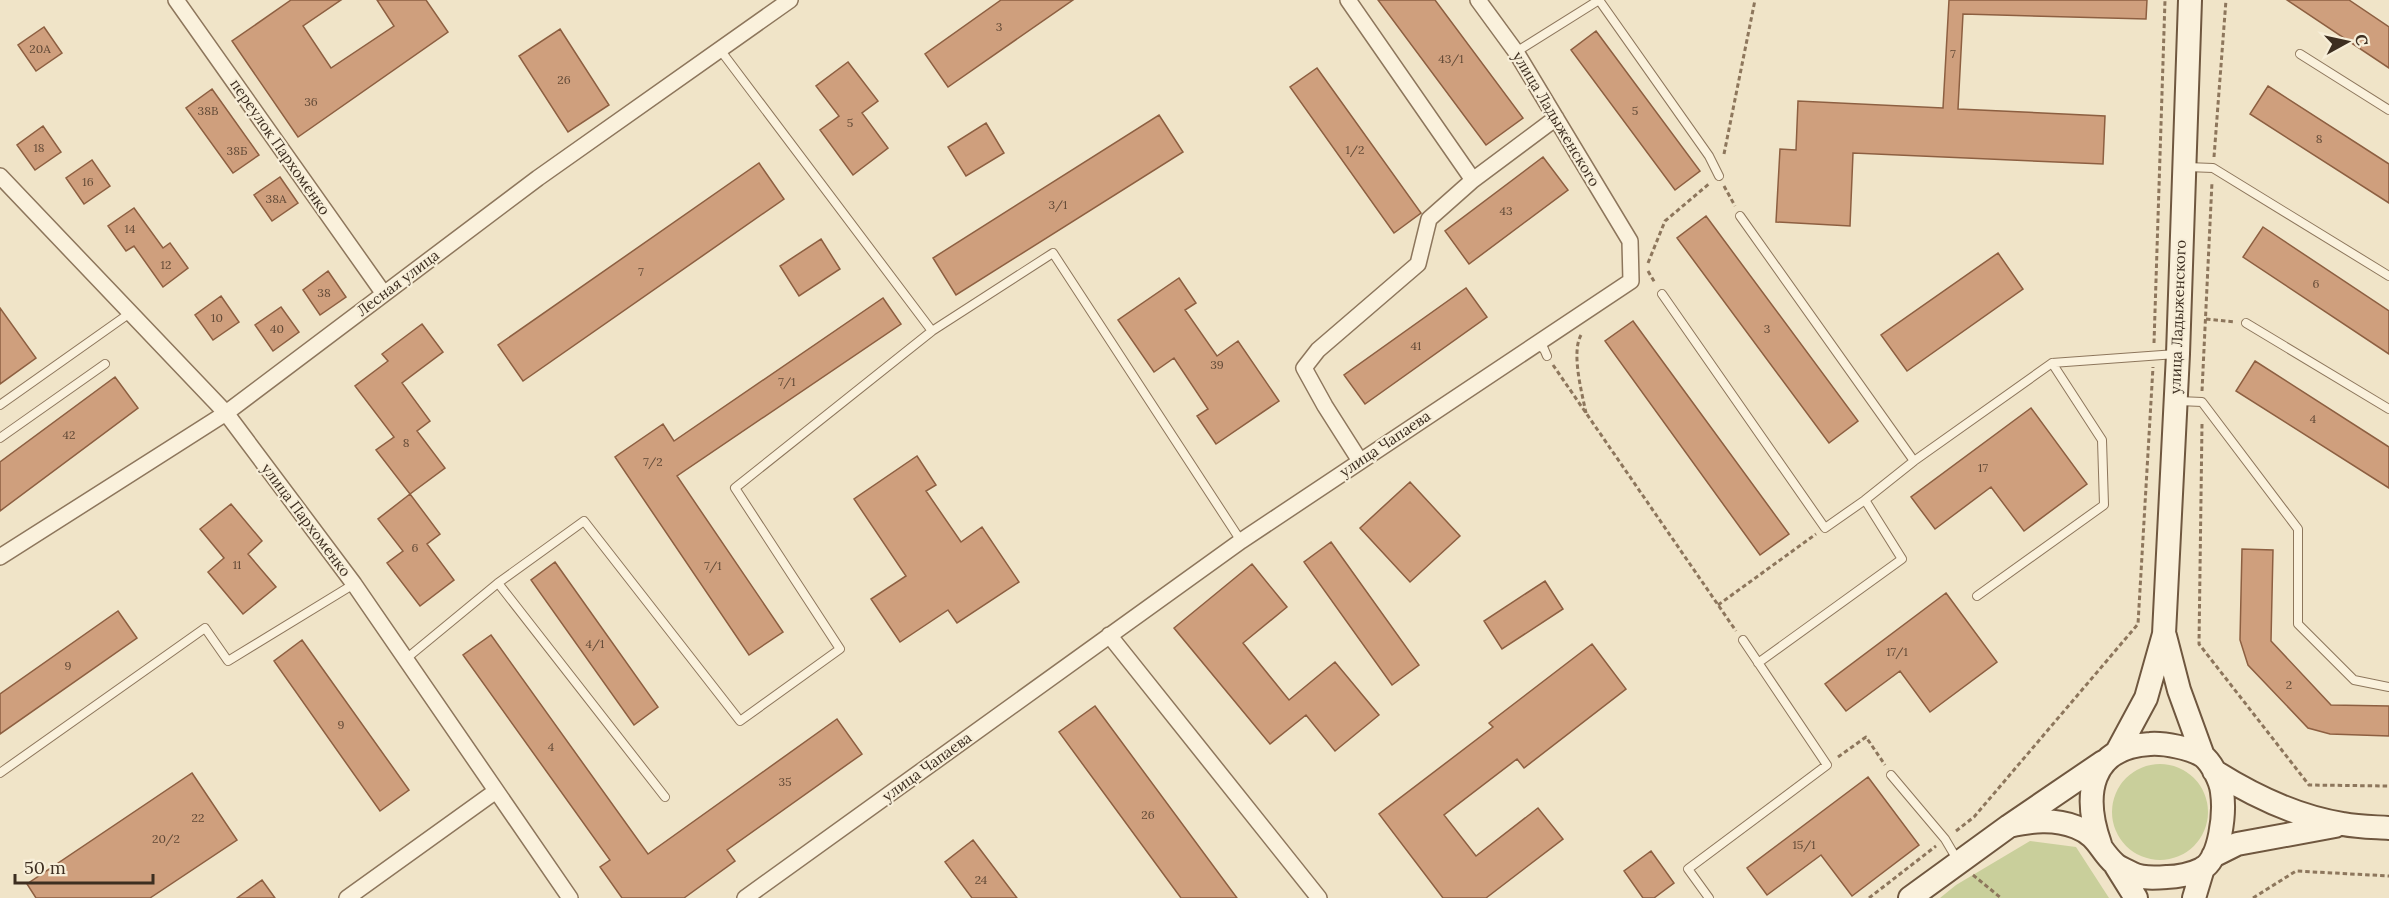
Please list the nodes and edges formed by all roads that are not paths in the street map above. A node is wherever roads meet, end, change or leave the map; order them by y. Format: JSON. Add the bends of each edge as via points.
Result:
{"nodes":[{"id":1,"x":176,"y":0,"type":"edge"},
{"id":2,"x":790,"y":0,"type":"edge"},
{"id":3,"x":1348,"y":0,"type":"edge"},
{"id":4,"x":1478,"y":0,"type":"edge"},
{"id":5,"x":1599,"y":0,"type":"edge"},
{"id":6,"x":2190,"y":0,"type":"edge"},
{"id":7,"x":721,"y":51,"type":"junction"},
{"id":8,"x":1516,"y":52,"type":"junction"},
{"id":9,"x":2300,"y":54,"type":"dead end"},
{"id":10,"x":2389,"y":110,"type":"edge"},
{"id":11,"x":1556,"y":118,"type":"junction"},
{"id":12,"x":2184,"y":166,"type":"junction"},
{"id":13,"x":0,"y":176,"type":"edge"},
{"id":14,"x":1719,"y":176,"type":"road end"},
{"id":15,"x":1473,"y":180,"type":"junction"},
{"id":16,"x":1740,"y":216,"type":"road end"},
{"id":17,"x":1630,"y":241,"type":"joint"},
{"id":18,"x":2389,"y":276,"type":"edge"},
{"id":19,"x":384,"y":294,"type":"junction"},
{"id":20,"x":1662,"y":294,"type":"dead end"},
{"id":21,"x":130,"y":313,"type":"junction"},
{"id":22,"x":2246,"y":323,"type":"road end"},
{"id":23,"x":932,"y":331,"type":"junction"},
{"id":24,"x":1535,"y":343,"type":"junction"},
{"id":25,"x":2178,"y":354,"type":"junction"},
{"id":26,"x":1547,"y":356,"type":"road end"},
{"id":27,"x":2052,"y":363,"type":"junction"},
{"id":28,"x":105,"y":364,"type":"dead end"},
{"id":29,"x":2175,"y":401,"type":"junction"},
{"id":30,"x":0,"y":405,"type":"edge"},
{"id":31,"x":2389,"y":409,"type":"edge"},
{"id":32,"x":226,"y":413,"type":"junction"},
{"id":33,"x":0,"y":438,"type":"edge"},
{"id":34,"x":1360,"y":461,"type":"junction"},
{"id":35,"x":1914,"y":461,"type":"junction"},
{"id":36,"x":1865,"y":500,"type":"junction"},
{"id":37,"x":1241,"y":541,"type":"junction"},
{"id":38,"x":0,"y":557,"type":"edge"},
{"id":39,"x":498,"y":583,"type":"junction"},
{"id":40,"x":354,"y":584,"type":"junction"},
{"id":41,"x":1977,"y":596,"type":"dead end"},
{"id":42,"x":2164,"y":634,"type":"junction"},
{"id":43,"x":1109,"y":635,"type":"junction"},
{"id":44,"x":1743,"y":640,"type":"road end"},
{"id":45,"x":406,"y":658,"type":"junction"},
{"id":46,"x":1758,"y":663,"type":"junction"},
{"id":47,"x":2389,"y":687,"type":"edge"},
{"id":48,"x":2111,"y":756,"type":"junction"},
{"id":49,"x":2209,"y":764,"type":"junction"},
{"id":50,"x":0,"y":772,"type":"edge"},
{"id":51,"x":1891,"y":775,"type":"road end"},
{"id":52,"x":496,"y":791,"type":"junction"},
{"id":53,"x":664,"y":797,"type":"dead end"},
{"id":54,"x":2342,"y":824,"type":"junction"},
{"id":55,"x":2009,"y":826,"type":"junction"},
{"id":56,"x":2389,"y":828,"type":"edge"},
{"id":57,"x":2100,"y":844,"type":"junction"},
{"id":58,"x":1958,"y":862,"type":"junction"},
{"id":59,"x":2208,"y":862,"type":"junction"},
{"id":60,"x":2115,"y":864,"type":"junction"},
{"id":61,"x":347,"y":898,"type":"edge"},
{"id":62,"x":570,"y":898,"type":"edge"},
{"id":63,"x":745,"y":898,"type":"edge"},
{"id":64,"x":1319,"y":898,"type":"edge"},
{"id":65,"x":1709,"y":898,"type":"edge"},
{"id":66,"x":1910,"y":898,"type":"edge"},
{"id":67,"x":2136,"y":898,"type":"edge"},
{"id":68,"x":2194,"y":898,"type":"edge"}],
"edges":[{"from":1,"to":19,"type":"street","name":"переулок Пархоменко"},
{"from":2,"to":7,"type":"street","name":"Лесная улица"},
{"from":3,"to":15,"type":"street"},
{"from":4,"to":8,"type":"street","name":"улица Ладыженского"},
{"from":5,"to":8,"type":"lane"},
{"from":5,"to":14,"type":"lane","via":[[1709,156]]},
{"from":6,"to":12,"type":"street","name":"улица Ладыженского"},
{"from":7,"to":19,"type":"street","name":"Лесная улица","via":[[538,178]]},
{"from":7,"to":23,"type":"lane"},
{"from":8,"to":11,"type":"street","name":"улица Ладыженского"},
{"from":9,"to":10,"type":"lane"},
{"from":11,"to":15,"type":"street"},
{"from":11,"to":17,"type":"street","name":"улица Ладыженского"},
{"from":12,"to":18,"type":"lane","via":[[2213,168]]},
{"from":12,"to":25,"type":"street","name":"улица Ладыженского"},
{"from":13,"to":21,"type":"street","name":"улица Пархоменко"},
{"from":15,"to":34,"type":"street","via":[[1429,219],[1419,264],[1318,350],[1304,368]]},
{"from":16,"to":35,"type":"lane"},
{"from":17,"to":24,"type":"street","name":"улица Чапаева","via":[[1631,281]]},
{"from":19,"to":32,"type":"street","name":"Лесная улица"},
{"from":20,"to":36,"type":"lane","via":[[1825,528]]},
{"from":21,"to":30,"type":"lane"},
{"from":21,"to":32,"type":"street","name":"улица Пархоменко"},
{"from":22,"to":31,"type":"lane"},
{"from":23,"to":37,"type":"lane","via":[[1053,253]]},
{"from":23,"to":39,"type":"lane","via":[[735,488],[840,649],[740,721],[584,521]]},
{"from":24,"to":26,"type":"lane"},
{"from":24,"to":34,"type":"street","name":"улица Чапаева"},
{"from":25,"to":27,"type":"lane"},
{"from":25,"to":29,"type":"street","name":"улица Ладыженского"},
{"from":27,"to":35,"type":"lane"},
{"from":27,"to":41,"type":"lane","via":[[2102,440],[2104,505]]},
{"from":28,"to":33,"type":"lane"},
{"from":29,"to":42,"type":"street","name":"улица Ладыженского"},
{"from":29,"to":47,"type":"lane","via":[[2202,402],[2298,529],[2298,624],[2354,680]]},
{"from":32,"to":38,"type":"street","name":"Лесная улица"},
{"from":32,"to":40,"type":"street","name":"улица Пархоменко"},
{"from":34,"to":37,"type":"street","name":"улица Чапаева"},
{"from":35,"to":36,"type":"lane"},
{"from":36,"to":46,"type":"lane","via":[[1902,559]]},
{"from":37,"to":43,"type":"street","name":"улица Чапаева"},
{"from":39,"to":45,"type":"lane"},
{"from":39,"to":53,"type":"lane"},
{"from":40,"to":45,"type":"street","name":"улица Пархоменко"},
{"from":40,"to":50,"type":"lane","via":[[228,661],[205,628]]},
{"from":42,"to":48,"type":"street","via":[[2146,698]]},
{"from":42,"to":49,"type":"street","via":[[2179,690]]},
{"from":43,"to":63,"type":"street","name":"улица Чапаева"},
{"from":43,"to":64,"type":"street"},
{"from":44,"to":46,"type":"lane"},
{"from":45,"to":52,"type":"street","name":"улица Пархоменко"},
{"from":46,"to":65,"type":"lane","via":[[1827,765],[1688,869]]},
{"from":48,"to":49,"type":"street","via":[[2142,744],[2163,743]]},
{"from":48,"to":55,"type":"street"},
{"from":48,"to":57,"type":"street","via":[[2093,783],[2092,822]]},
{"from":49,"to":54,"type":"street","via":[[2240,788]]},
{"from":49,"to":59,"type":"street","via":[[2222,791],[2223,814],[2221,835]]},
{"from":51,"to":58,"type":"lane","via":[[1945,839]]},
{"from":52,"to":61,"type":"street"},
{"from":52,"to":62,"type":"street","name":"улица Пархоменко"},
{"from":54,"to":56,"type":"street"},
{"from":54,"to":59,"type":"street","via":[[2237,844]]},
{"from":55,"to":57,"type":"street","via":[[2057,821],[2088,833]]},
{"from":55,"to":58,"type":"street"},
{"from":57,"to":60,"type":"street"},
{"from":58,"to":66,"type":"street"},
{"from":59,"to":60,"type":"street","via":[[2176,877],[2154,878],[2134,875]]},
{"from":59,"to":68,"type":"street"},
{"from":60,"to":67,"type":"street"}]}
